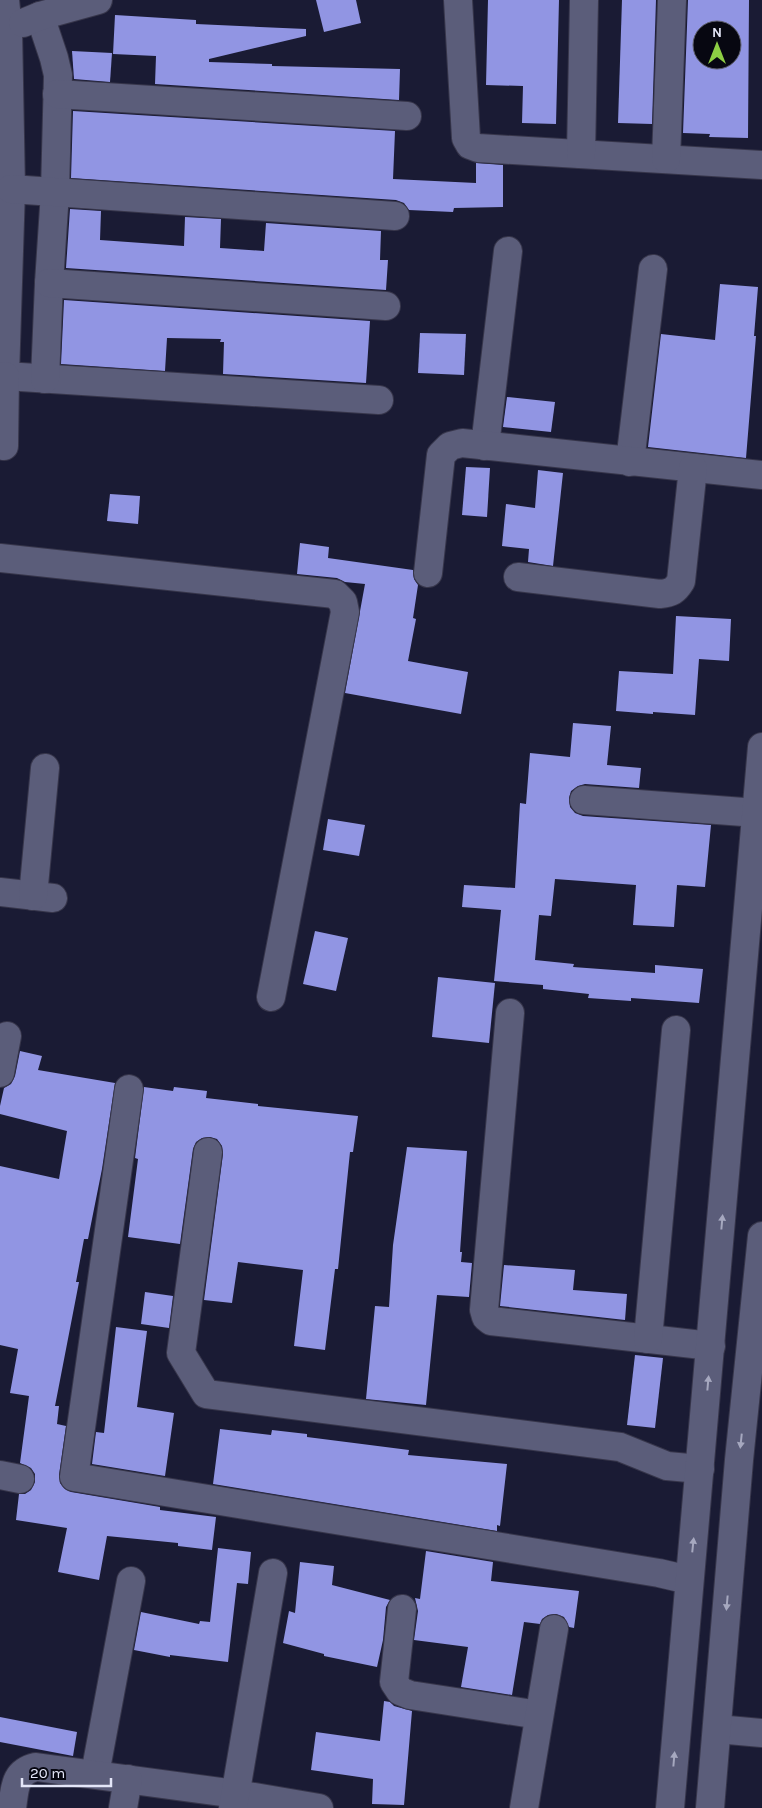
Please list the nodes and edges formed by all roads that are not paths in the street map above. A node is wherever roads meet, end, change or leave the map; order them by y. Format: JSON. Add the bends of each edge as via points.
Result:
{"nodes":[{"id":1,"x":5,"y":0,"type":"edge"},
{"id":2,"x":98,"y":0,"type":"edge"},
{"id":3,"x":458,"y":0,"type":"edge"},
{"id":4,"x":584,"y":0,"type":"edge"},
{"id":5,"x":672,"y":0,"type":"edge"},
{"id":6,"x":40,"y":16,"type":"junction"},
{"id":7,"x":4,"y":29,"type":"edge"},
{"id":8,"x":57,"y":94,"type":"junction"},
{"id":9,"x":407,"y":116,"type":"dead end"},
{"id":10,"x":581,"y":154,"type":"junction"},
{"id":11,"x":666,"y":159,"type":"junction"},
{"id":12,"x":762,"y":165,"type":"edge"},
{"id":13,"x":11,"y":189,"type":"junction"},
{"id":14,"x":55,"y":192,"type":"junction"},
{"id":15,"x":396,"y":216,"type":"dead end"},
{"id":16,"x":508,"y":251,"type":"dead end"},
{"id":17,"x":653,"y":269,"type":"dead end"},
{"id":18,"x":49,"y":283,"type":"junction"},
{"id":19,"x":386,"y":306,"type":"dead end"},
{"id":20,"x":5,"y":376,"type":"junction"},
{"id":21,"x":46,"y":379,"type":"junction"},
{"id":22,"x":379,"y":400,"type":"dead end"},
{"id":23,"x":4,"y":446,"type":"dead end"},
{"id":24,"x":485,"y":446,"type":"junction"},
{"id":25,"x":630,"y":462,"type":"junction"},
{"id":26,"x":693,"y":468,"type":"junction"},
{"id":27,"x":762,"y":475,"type":"edge"},
{"id":28,"x":0,"y":558,"type":"edge"},
{"id":29,"x":428,"y":573,"type":"dead end"},
{"id":30,"x":518,"y":577,"type":"dead end"},
{"id":31,"x":762,"y":747,"type":"edge"},
{"id":32,"x":44,"y":768,"type":"dead end"},
{"id":33,"x":584,"y":800,"type":"dead end"},
{"id":34,"x":757,"y":813,"type":"junction"},
{"id":35,"x":0,"y":892,"type":"edge"},
{"id":36,"x":271,"y":997,"type":"dead end"},
{"id":37,"x":510,"y":1012,"type":"dead end"},
{"id":38,"x":676,"y":1030,"type":"dead end"},
{"id":39,"x":7,"y":1036,"type":"dead end"},
{"id":40,"x":0,"y":1073,"type":"edge"},
{"id":41,"x":129,"y":1089,"type":"dead end"},
{"id":42,"x":208,"y":1152,"type":"dead end"},
{"id":43,"x":762,"y":1236,"type":"edge"},
{"id":44,"x":648,"y":1339,"type":"junction"},
{"id":45,"x":711,"y":1346,"type":"junction"},
{"id":46,"x":756,"y":1354,"type":"edge"},
{"id":47,"x":700,"y":1469,"type":"junction"},
{"id":48,"x":273,"y":1573,"type":"dead end"},
{"id":49,"x":689,"y":1580,"type":"junction"},
{"id":50,"x":131,"y":1581,"type":"dead end"},
{"id":51,"x":402,"y":1609,"type":"dead end"},
{"id":52,"x":554,"y":1629,"type":"dead end"},
{"id":53,"x":540,"y":1715,"type":"junction"},
{"id":54,"x":717,"y":1728,"type":"junction"},
{"id":55,"x":762,"y":1733,"type":"edge"},
{"id":56,"x":95,"y":1774,"type":"junction"},
{"id":57,"x":128,"y":1779,"type":"junction"},
{"id":58,"x":234,"y":1801,"type":"edge"},
{"id":59,"x":12,"y":1808,"type":"edge"},
{"id":60,"x":123,"y":1808,"type":"edge"},
{"id":61,"x":319,"y":1808,"type":"edge"},
{"id":62,"x":524,"y":1808,"type":"edge"},
{"id":63,"x":670,"y":1808,"type":"edge"},
{"id":64,"x":710,"y":1808,"type":"edge"}],
"edges":[{"from":1,"to":7,"type":"street"},
{"from":2,"to":6,"type":"street"},
{"from":3,"to":10,"type":"street","via":[[466,138],[470,145]]},
{"from":4,"to":10,"type":"street"},
{"from":5,"to":11,"type":"street"},
{"from":6,"to":7,"type":"street"},
{"from":6,"to":8,"type":"street","via":[[58,76]]},
{"from":7,"to":13,"type":"street"},
{"from":8,"to":9,"type":"street"},
{"from":8,"to":14,"type":"street"},
{"from":10,"to":11,"type":"street"},
{"from":11,"to":12,"type":"street"},
{"from":13,"to":14,"type":"street"},
{"from":13,"to":20,"type":"street"},
{"from":14,"to":15,"type":"street"},
{"from":14,"to":18,"type":"street"},
{"from":16,"to":24,"type":"street"},
{"from":17,"to":25,"type":"street"},
{"from":18,"to":19,"type":"street"},
{"from":18,"to":21,"type":"street"},
{"from":20,"to":21,"type":"street"},
{"from":20,"to":23,"type":"street"},
{"from":21,"to":22,"type":"street"},
{"from":24,"to":25,"type":"street"},
{"from":24,"to":29,"type":"street","via":[[462,443],[450,446],[441,455]]},
{"from":25,"to":26,"type":"street"},
{"from":26,"to":27,"type":"street"},
{"from":26,"to":30,"type":"street","via":[[681,581],[670,593]]},
{"from":28,"to":36,"type":"street","via":[[335,594],[343,602],[345,612]]},
{"from":31,"to":34,"type":"street"},
{"from":32,"to":35,"type":"street","via":[[43,897]]},
{"from":33,"to":34,"type":"street"},
{"from":45,"to":34,"type":"street","one_way":true},
{"from":37,"to":44,"type":"street","via":[[484,1310],[486,1317],[491,1321]]},
{"from":38,"to":44,"type":"street"},
{"from":39,"to":40,"type":"street"},
{"from":41,"to":49,"type":"street","via":[[74,1477]]},
{"from":42,"to":47,"type":"street","via":[[181,1353],[206,1394],[620,1447],[667,1466]]},
{"from":43,"to":46,"type":"street"},
{"from":44,"to":45,"type":"street"},
{"from":47,"to":45,"type":"street","one_way":true},
{"from":46,"to":54,"type":"street","one_way":true,"via":[[739,1460]]},
{"from":49,"to":47,"type":"street","one_way":true},
{"from":48,"to":58,"type":"street"},
{"from":63,"to":49,"type":"street","one_way":true},
{"from":50,"to":56,"type":"street"},
{"from":51,"to":53,"type":"street","via":[[394,1682],[400,1691]]},
{"from":52,"to":53,"type":"street"},
{"from":53,"to":62,"type":"street"},
{"from":54,"to":55,"type":"street"},
{"from":54,"to":64,"type":"street"},
{"from":56,"to":57,"type":"street"},
{"from":56,"to":59,"type":"street","via":[[36,1767],[26,1769],[18,1779]]},
{"from":57,"to":58,"type":"street"},
{"from":57,"to":60,"type":"street"},
{"from":58,"to":61,"type":"street"}]}
